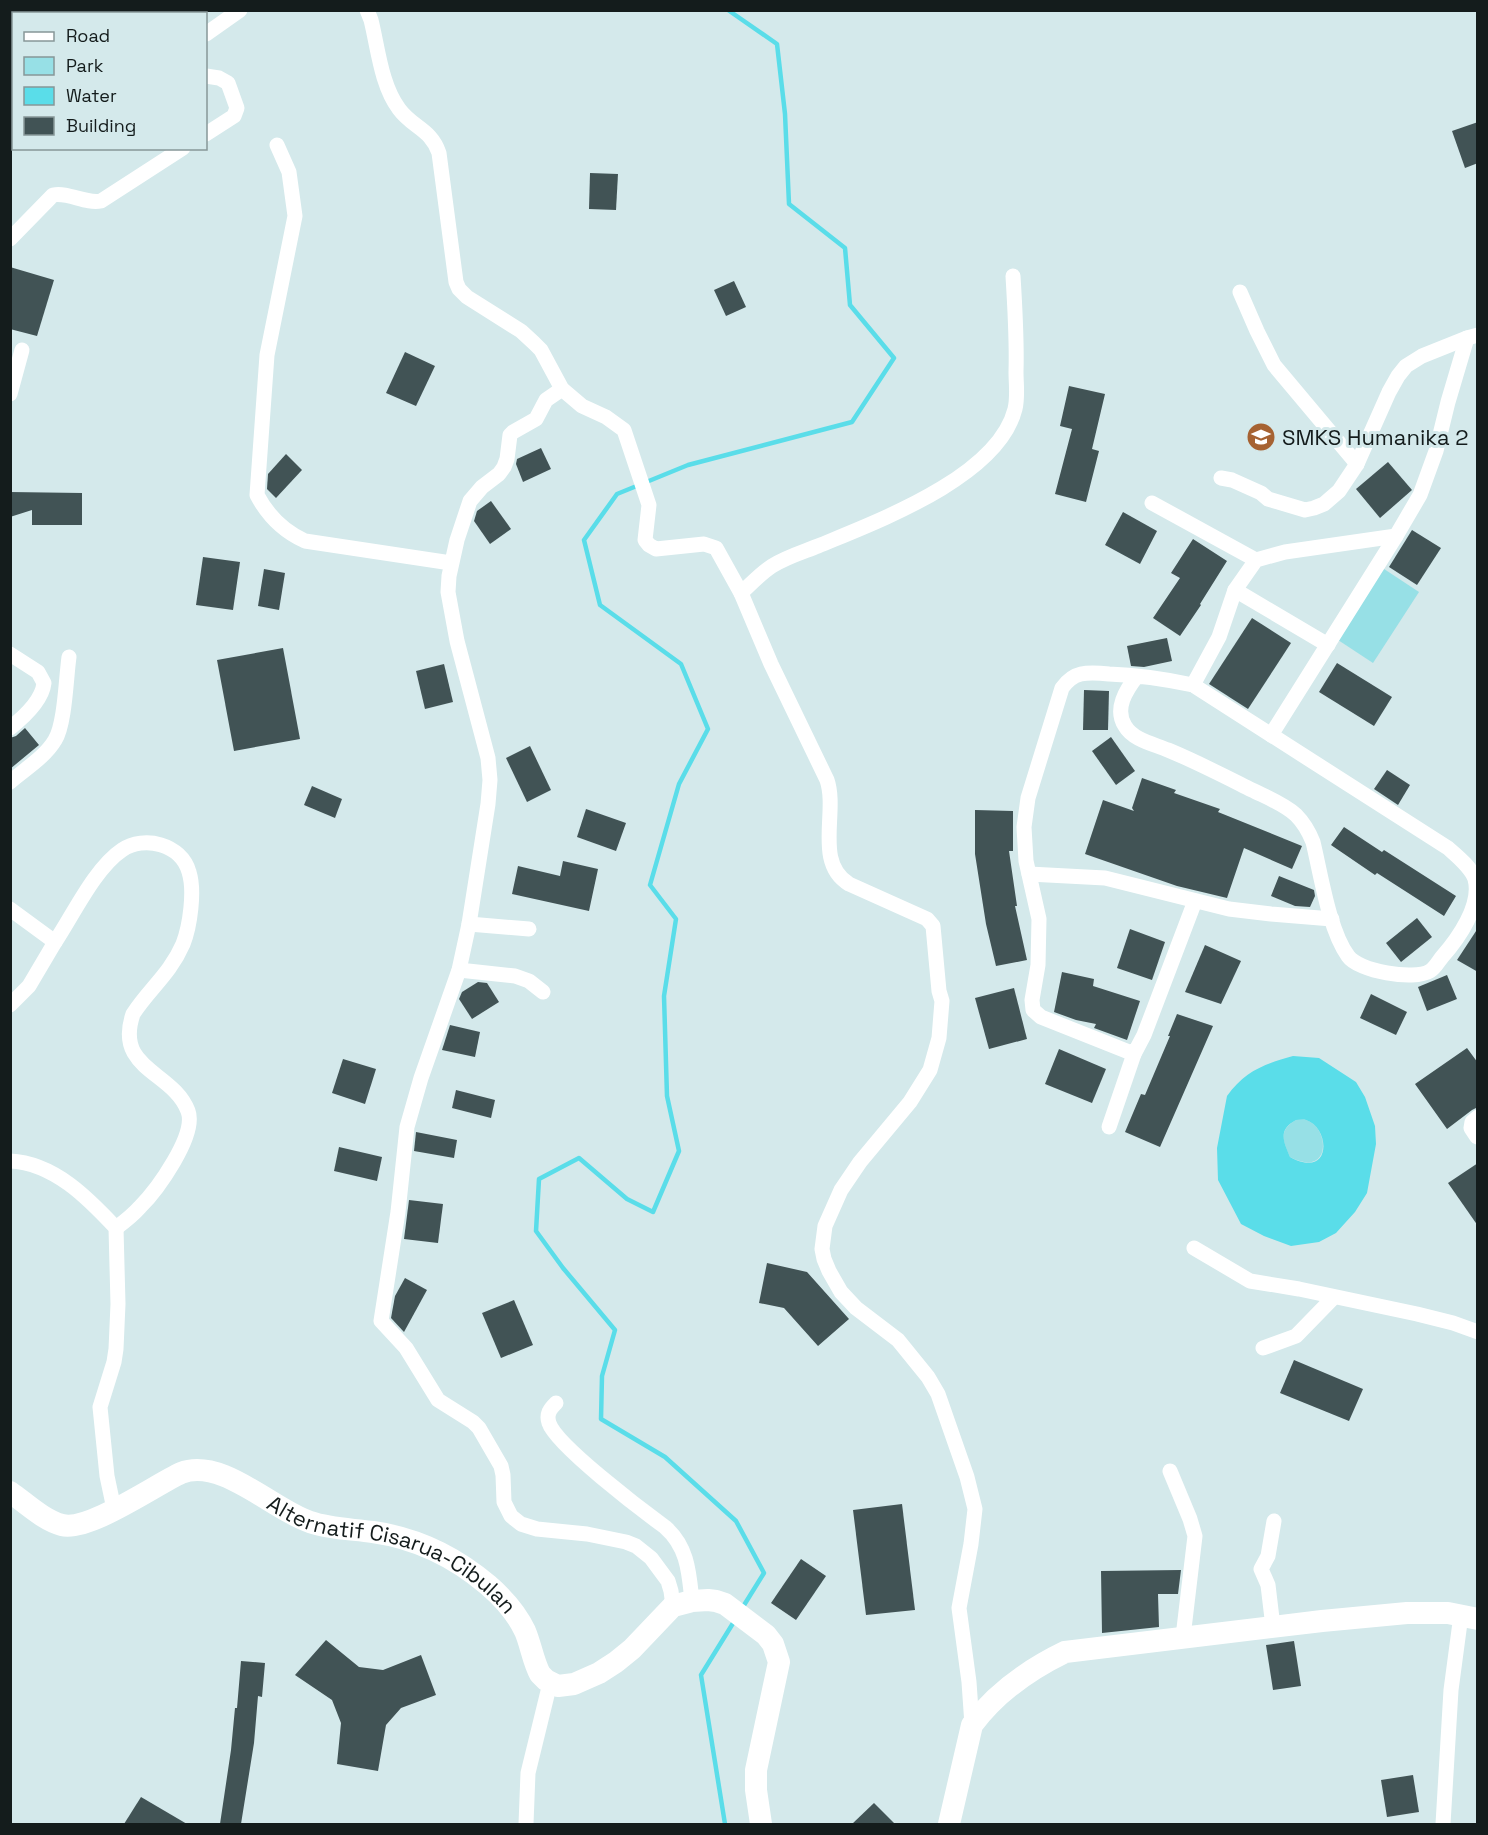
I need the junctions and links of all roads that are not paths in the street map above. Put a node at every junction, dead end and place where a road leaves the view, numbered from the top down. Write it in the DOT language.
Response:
graph roads {
  1 [pos="240,10"];
  2 [pos="367,10"];
  3 [pos="207,33"];
  4 [pos="207,76"];
  5 [pos="207,133"];
  6 [pos="277,145"];
  7 [pos="180,150"];
  8 [pos="10,239"];
  9 [pos="1013,276"];
  10 [pos="1240,292"];
  11 [pos="1472,337"];
  12 [pos="22,350"];
  13 [pos="562,389"];
  14 [pos="10,394"];
  15 [pos="1357,464"];
  16 [pos="1221,478"];
  17 [pos="1152,503"];
  18 [pos="1396,536"];
  19 [pos="1256,560"];
  20 [pos="452,563"];
  21 [pos="1235,590"];
  22 [pos="741,593"];
  23 [pos="1328,645"];
  24 [pos="10,654"];
  25 [pos="69,657"];
  26 [pos="1137,676"];
  27 [pos="1193,685"];
  28 [pos="10,728"];
  29 [pos="1271,735"];
  30 [pos="10,782"];
  31 [pos="1029,874"];
  32 [pos="1195,901"];
  33 [pos="10,909"];
  34 [pos="1332,919"];
  35 [pos="469,924"];
  36 [pos="529,929"];
  37 [pos="55,942"];
  38 [pos="459,970"];
  39 [pos="543,992"];
  40 [pos="10,1005"];
  41 [pos="1134,1054"];
  42 [pos="1478,1117"];
  43 [pos="1109,1127"];
  44 [pos="1477,1137"];
  45 [pos="10,1161"];
  46 [pos="116,1228"];
  47 [pos="1194,1248"];
  48 [pos="1334,1297"];
  49 [pos="1478,1332"];
  50 [pos="1263,1348"];
  51 [pos="556,1403"];
  52 [pos="1170,1471"];
  53 [pos="10,1492"];
  54 [pos="114,1509"];
  55 [pos="1274,1521"];
  56 [pos="683,1603"];
  57 [pos="1469,1617"];
  58 [pos="1273,1627"];
  59 [pos="1183,1637"];
  60 [pos="550,1683"];
  61 [pos="972,1725"];
  62 [pos="526,1824"];
  63 [pos="761,1824"];
  64 [pos="949,1824"];
  65 [pos="1443,1824"];
  1 -- 3 [label="street"];
  2 -- 13 [label="street"];
  4 -- 5 [label="street"];
  6 -- 20 [label="street"];
  7 -- 8 [label="street"];
  9 -- 22 [label="street"];
  10 -- 15 [label="street"];
  11 -- 15 [label="street"];
  11 -- 18 [label="street"];
  12 -- 14 [label="street"];
  13 -- 20 [label="street"];
  13 -- 22 [label="street"];
  15 -- 16 [label="street"];
  17 -- 19 [label="street"];
  18 -- 19 [label="street"];
  18 -- 23 [label="street"];
  19 -- 21 [label="street"];
  20 -- 35 [label="street"];
  21 -- 23 [label="street"];
  21 -- 27 [label="street"];
  22 -- 61 [label="street"];
  23 -- 29 [label="street"];
  24 -- 28 [label="street"];
  25 -- 30 [label="street"];
  26 -- 27 [label="street"];
  26 -- 31 [label="street"];
  26 -- 34 [label="street"];
  27 -- 29 [label="street"];
  29 -- 34 [label="street"];
  31 -- 32 [label="street"];
  31 -- 41 [label="street"];
  32 -- 34 [label="street"];
  32 -- 41 [label="street"];
  33 -- 37 [label="street"];
  35 -- 36 [label="street"];
  35 -- 38 [label="street"];
  37 -- 40 [label="street"];
  37 -- 46 [label="street"];
  38 -- 39 [label="street"];
  38 -- 56 [label="street"];
  41 -- 43 [label="street"];
  42 -- 44 [label="street"];
  45 -- 46 [label="street"];
  46 -- 54 [label="street"];
  47 -- 48 [label="street"];
  48 -- 49 [label="street"];
  48 -- 50 [label="street"];
  51 -- 56 [label="street"];
  52 -- 59 [label="street"];
  53 -- 54 [label="main road, Alternatif Cisarua-Cibulan"];
  54 -- 60 [label="main road, Alternatif Cisarua-Cibulan"];
  55 -- 58 [label="street"];
  56 -- 60 [label="main road"];
  56 -- 63 [label="main road"];
  57 -- 58 [label="main road"];
  57 -- 65 [label="street"];
  58 -- 59 [label="main road"];
  59 -- 61 [label="main road"];
  60 -- 62 [label="street"];
  61 -- 64 [label="main road"];
}
